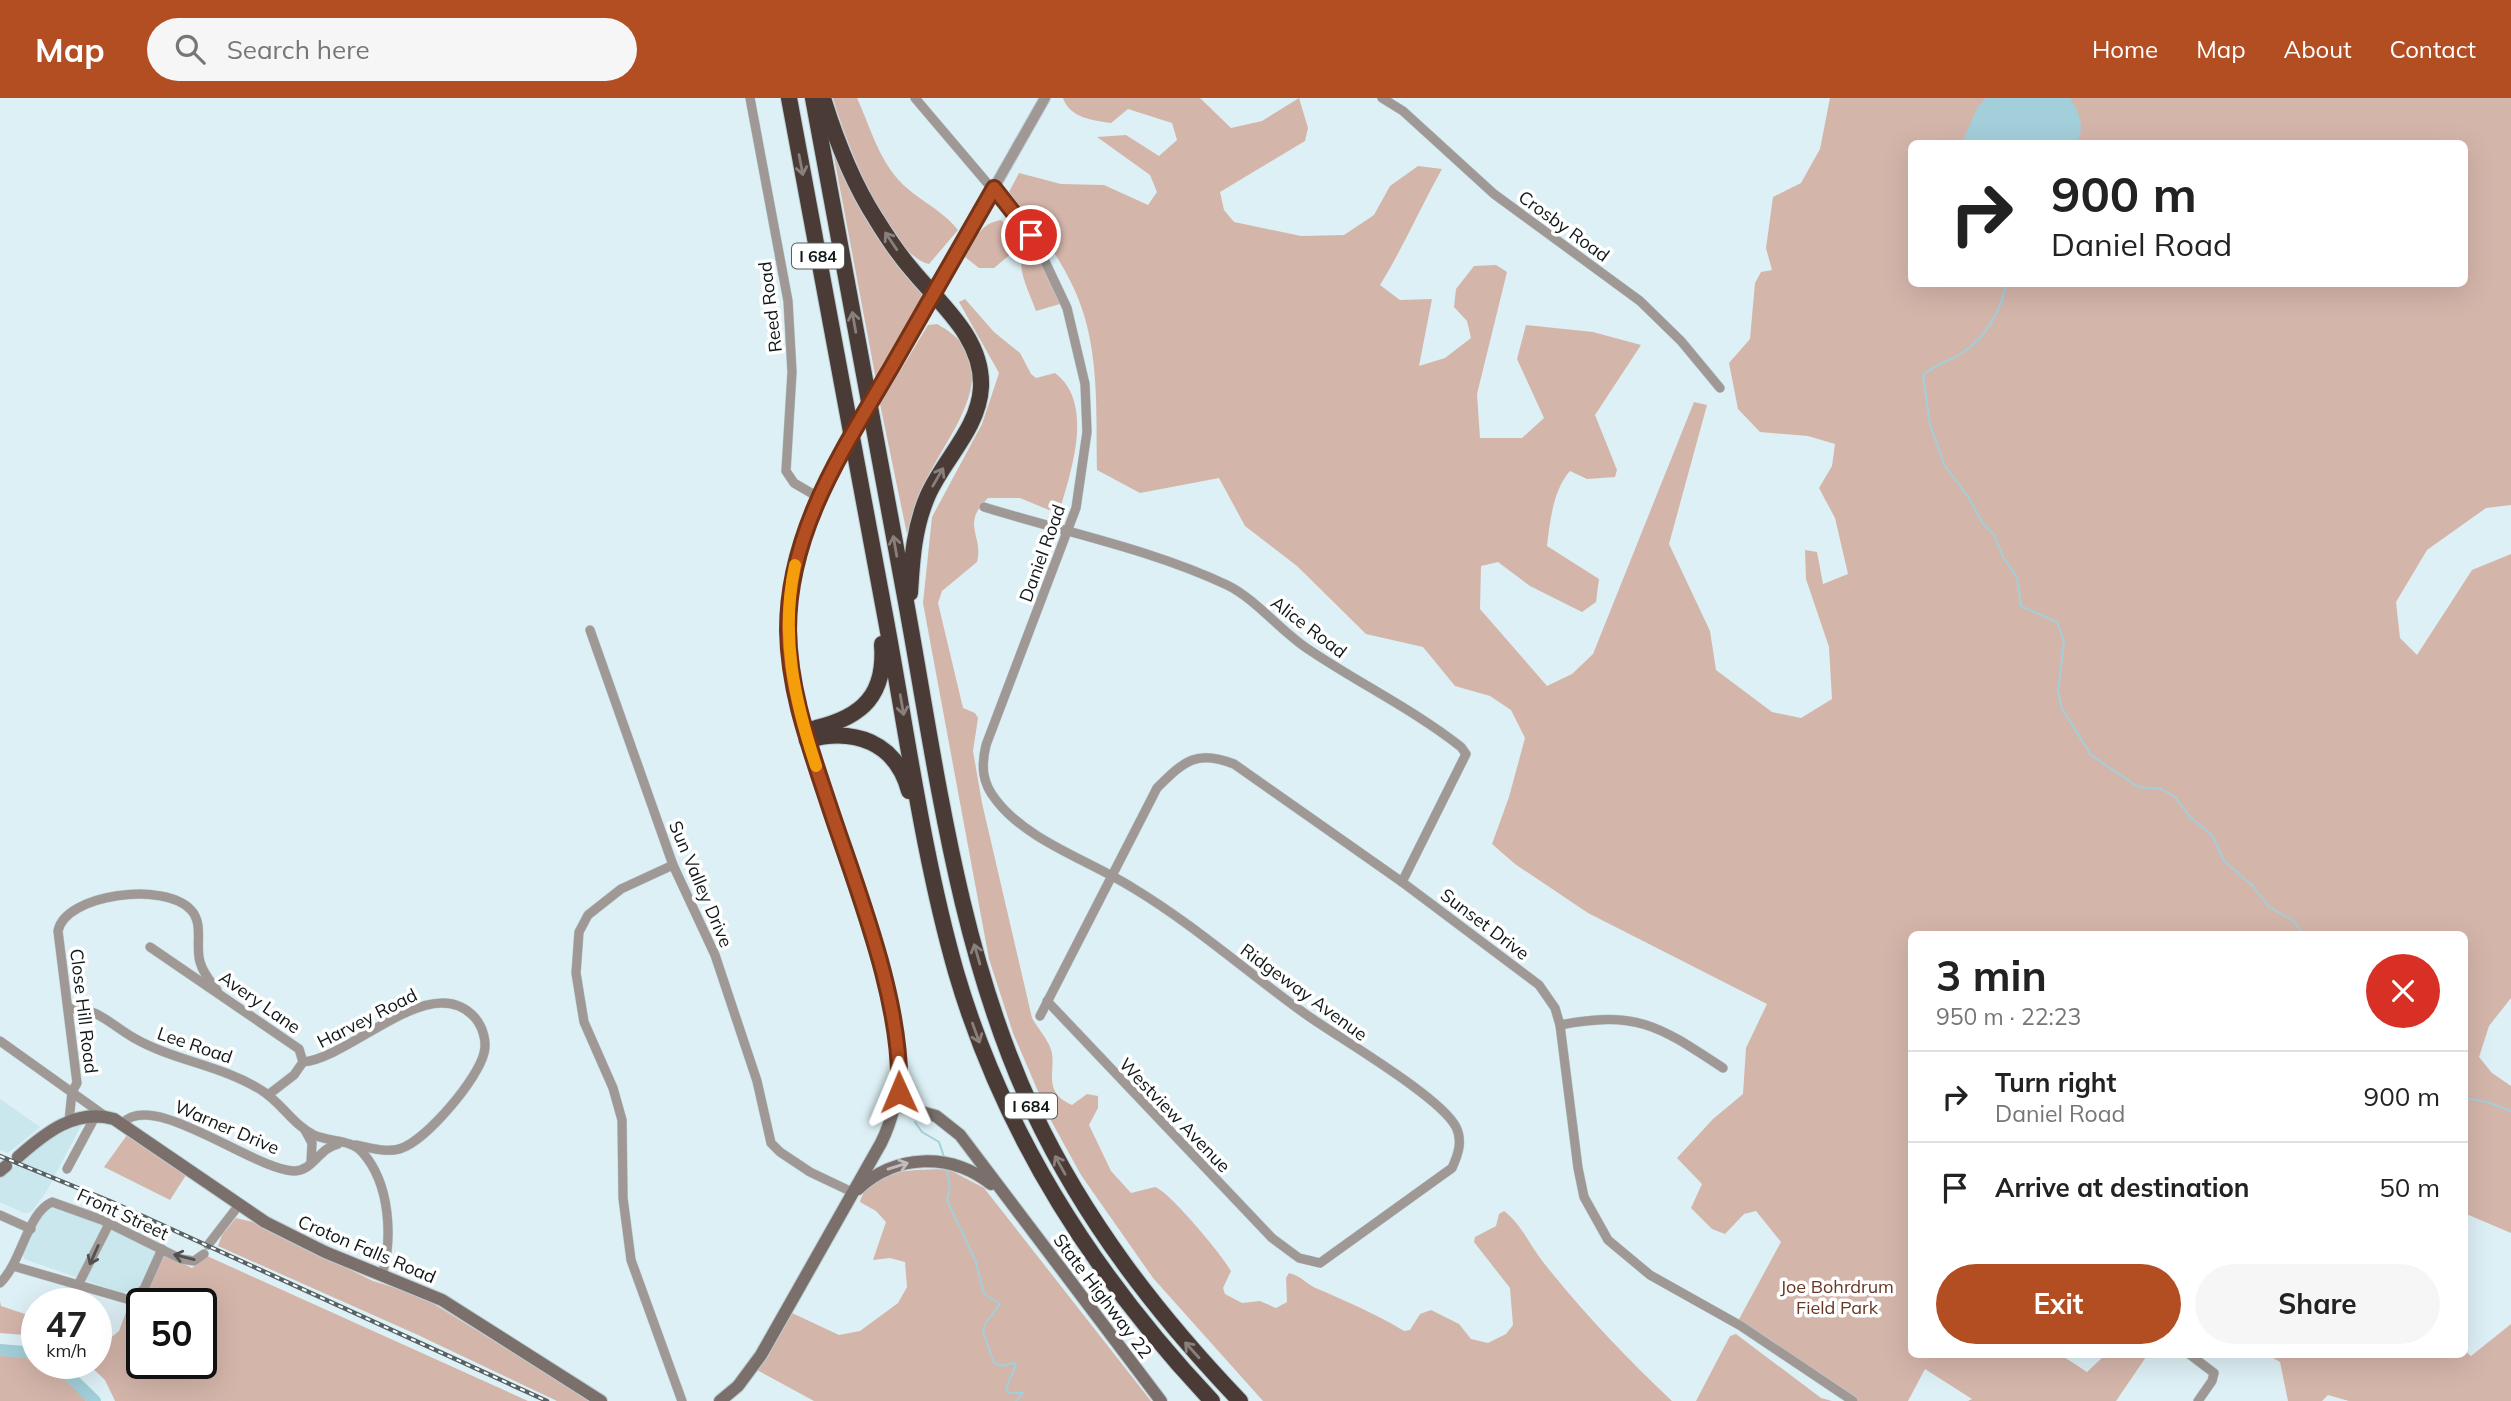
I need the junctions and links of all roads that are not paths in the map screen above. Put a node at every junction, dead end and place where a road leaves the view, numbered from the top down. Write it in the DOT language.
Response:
graph roads {
  1 [pos="750,98"];
  2 [pos="789,98"];
  3 [pos="813,98"];
  4 [pos="823,98"];
  5 [pos="915,98"];
  6 [pos="1045,98"];
  7 [pos="1382,98"];
  8 [pos="994,188"];
  9 [pos="933,295"];
  10 [pos="1720,388"];
  11 [pos="818,497"];
  12 [pos="984,507"];
  13 [pos="1069,533"];
  14 [pos="908,613"];
  15 [pos="885,614"];
  16 [pos="590,630"];
  17 [pos="806,735"];
  18 [pos="929,848"];
  19 [pos="673,865"];
  20 [pos="1111,876"];
  21 [pos="1402,882"];
  22 [pos="150,947"];
  23 [pos="217,990"];
  24 [pos="1047,1001"];
  25 [pos="68,1009"];
  26 [pos="1040,1016"];
  27 [pos="1560,1025"];
  28 [pos="0,1041"];
  29 [pos="303,1062"];
  30 [pos="1723,1068"];
  31 [pos="72,1093"];
  32 [pos="268,1095"];
  33 [pos="896,1105"];
  34 [pos="100,1116"];
  35 [pos="69,1121"];
  36 [pos="123,1123"];
  37 [pos="302,1126"];
  38 [pos="347,1144"];
  39 [pos="18,1157"];
  40 [pos="310,1165"];
  41 [pos="67,1170"];
  42 [pos="852,1192"];
  43 [pos="239,1205"];
  44 [pos="844,1205"];
  45 [pos="1017,1213"];
  46 [pos="0,1215"];
  47 [pos="108,1224"];
  48 [pos="31,1229"];
  49 [pos="1282,1248"];
  50 [pos="162,1249"];
  51 [pos="13,1266"];
  52 [pos="382,1275"];
  53 [pos="0,1283"];
  54 [pos="78,1285"];
  55 [pos="2194,1358"];
  56 [pos="601,1401"];
  57 [pos="682,1401"];
  58 [pos="720,1401"];
  59 [pos="1161,1401"];
  60 [pos="1212,1401"];
  61 [pos="1240,1401"];
  62 [pos="1853,1401"];
  63 [pos="2198,1401"];
  1 -- 11 [label="street, Reed Road"];
  2 -- 15 [label="highway, I 684, one-way"];
  14 -- 3 [label="highway, I 684, one-way"];
  9 -- 4 [label="highway, one-way"];
  5 -- 8 [label="street, Daniel Road"];
  6 -- 8 [label="street"];
  7 -- 10 [label="street, Crosby Road"];
  8 -- 9 [label="street"];
  8 -- 13 [label="street, Daniel Road"];
  9 -- 11 [label="main road, bridge"];
  14 -- 9 [label="highway, one-way"];
  11 -- 17 [label="main road"];
  12 -- 13 [label="street, Alice Road"];
  13 -- 20 [label="street, Daniel Road"];
  13 -- 21 [label="street, Alice Road"];
  61 -- 14 [label="highway, I 684, one-way"];
  15 -- 17 [label="highway"];
  15 -- 18 [label="highway, I 684, one-way"];
  16 -- 19 [label="street, Sun Valley Drive"];
  17 -- 18 [label="highway"];
  17 -- 33 [label="main road"];
  18 -- 60 [label="highway, I 684, one-way"];
  19 -- 42 [label="street, Sun Valley Drive"];
  19 -- 57 [label="street"];
  20 -- 21 [label="street, Sunset Drive"];
  20 -- 24 [label="street, Sunset Drive"];
  20 -- 49 [label="street, Ridgeway Avenue"];
  21 -- 27 [label="street, Sunset Drive"];
  22 -- 23 [label="street, Avery Lane"];
  23 -- 25 [label="street, Close Hill Road"];
  23 -- 29 [label="street, Avery Lane"];
  24 -- 26 [label="street, Sunset Drive"];
  24 -- 49 [label="street, Westview Avenue"];
  25 -- 31 [label="street, Close Hill Road"];
  25 -- 32 [label="street, Lee Road"];
  27 -- 30 [label="street"];
  27 -- 62 [label="street, Sunset Drive"];
  28 -- 31 [label="street"];
  29 -- 32 [label="street"];
  29 -- 38 [label="street, Harvey Road"];
  31 -- 34 [label="street"];
  31 -- 35 [label="street, Close Hill Road"];
  32 -- 37 [label="street, Lee Road"];
  33 -- 42 [label="main road"];
  33 -- 45 [label="main road"];
  34 -- 35 [label="main road"];
  34 -- 36 [label="main road"];
  34 -- 41 [label="street"];
  35 -- 39 [label="main road"];
  36 -- 40 [label="street, Warner Drive"];
  36 -- 43 [label="main road, Croton Falls Road"];
  37 -- 38 [label="street, Lee Road"];
  37 -- 40 [label="street, Warner Drive"];
  38 -- 40 [label="street"];
  38 -- 52 [label="street"];
  42 -- 44 [label="main road"];
  43 -- 50 [label="street, Front Street, one-way"];
  43 -- 52 [label="main road, Croton Falls Road"];
  44 -- 45 [label="main road, one-way"];
  44 -- 58 [label="main road"];
  45 -- 59 [label="main road, State Highway 22"];
  46 -- 48 [label="street"];
  47 -- 48 [label="street, Front Street"];
  47 -- 50 [label="street, Front Street"];
  47 -- 54 [label="street, one-way"];
  48 -- 51 [label="street"];
  50 -- 54 [label="street"];
  51 -- 53 [label="street"];
  51 -- 54 [label="street"];
  52 -- 56 [label="main road, Croton Falls Road"];
  55 -- 63 [label="street"];
}
